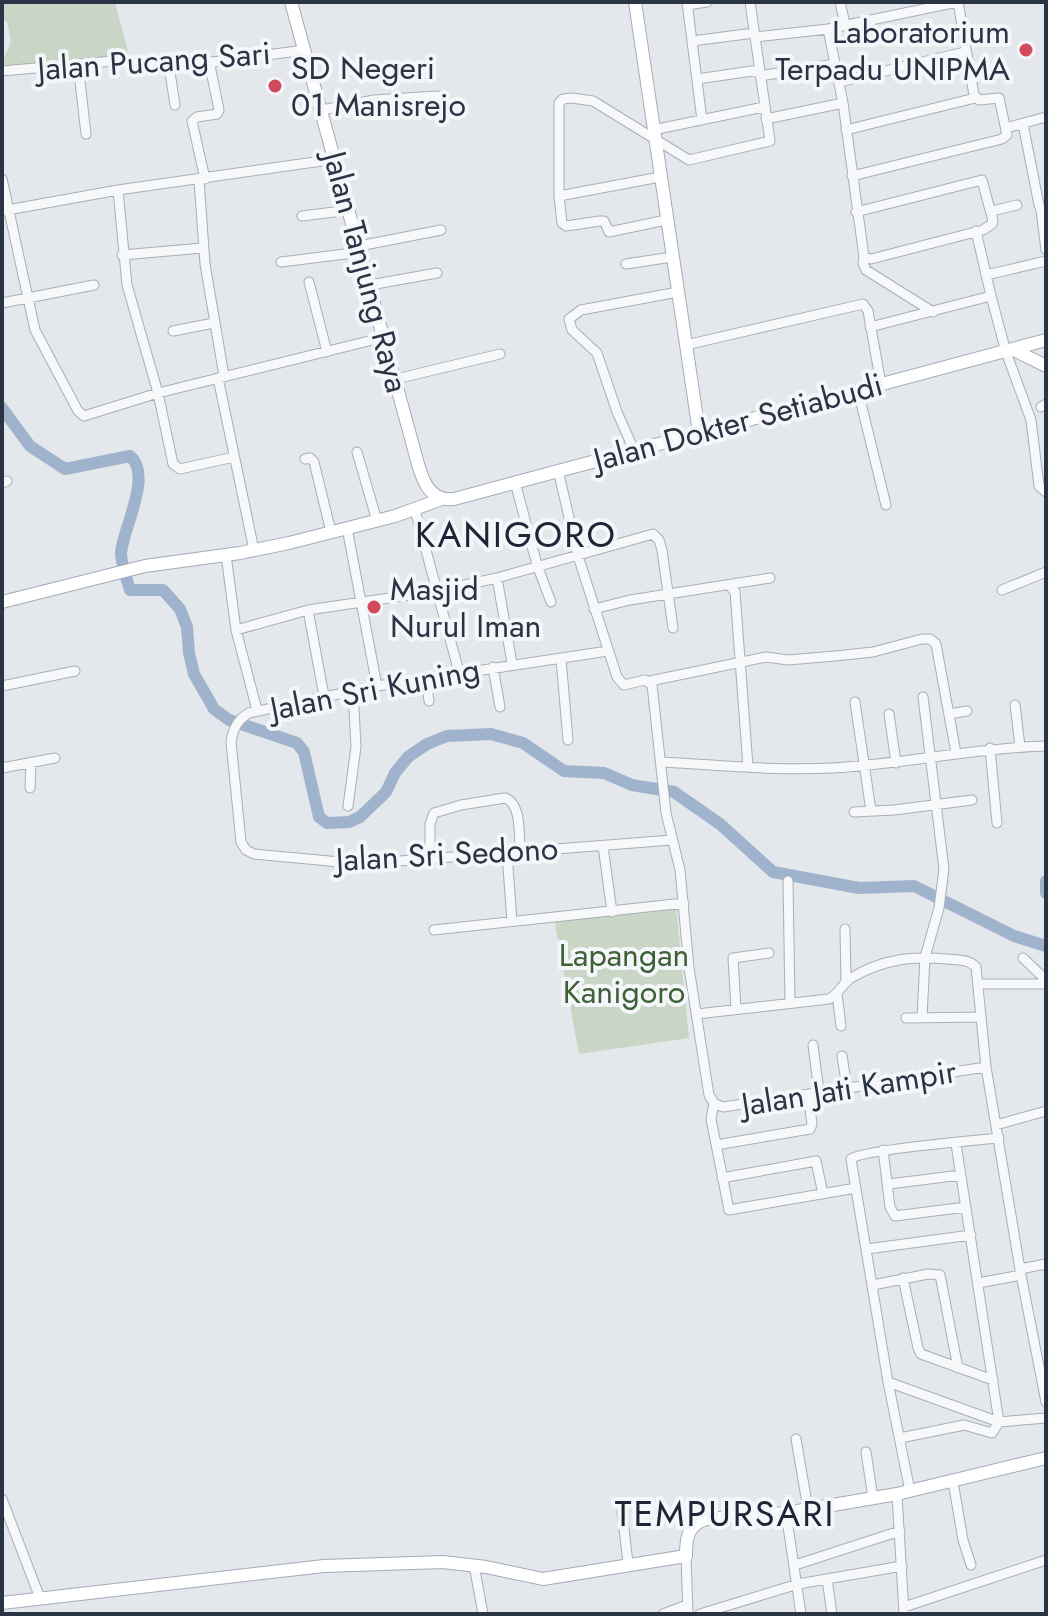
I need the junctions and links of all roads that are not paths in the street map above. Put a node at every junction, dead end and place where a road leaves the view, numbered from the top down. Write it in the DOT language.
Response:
graph roads {
  1 [pos="291,2"];
  2 [pos="635,2"];
  3 [pos="707,2"];
  4 [pos="750,2"];
  5 [pos="840,2"];
  6 [pos="958,2"];
  7 [pos="687,3"];
  8 [pos="845,24"];
  9 [pos="828,29"];
  10 [pos="754,35"];
  11 [pos="692,41"];
  12 [pos="305,50"];
  13 [pos="965,52"];
  14 [pos="209,61"];
  15 [pos="78,64"];
  16 [pos="835,64"];
  17 [pos="169,66"];
  18 [pos="2,71"];
  19 [pos="760,73"];
  20 [pos="697,79"];
  21 [pos="839,82"];
  22 [pos="437,96"];
  23 [pos="975,98"];
  24 [pos="843,103"];
  25 [pos="175,105"];
  26 [pos="764,107"];
  27 [pos="322,110"];
  28 [pos="1046,117"];
  29 [pos="766,119"];
  30 [pos="702,120"];
  31 [pos="1023,124"];
  32 [pos="1006,128"];
  33 [pos="846,130"];
  34 [pos="86,134"];
  35 [pos="654,135"];
  36 [pos="336,159"];
  37 [pos="852,176"];
  38 [pos="660,177"];
  39 [pos="2,179"];
  40 [pos="202,180"];
  41 [pos="118,190"];
  42 [pos="559,196"];
  43 [pos="1017,205"];
  44 [pos="350,210"];
  45 [pos="1043,210"];
  46 [pos="5,211"];
  47 [pos="992,211"];
  48 [pos="856,212"];
  49 [pos="302,216"];
  50 [pos="666,220"];
  51 [pos="441,230"];
  52 [pos="976,231"];
  53 [pos="203,248"];
  54 [pos="360,249"];
  55 [pos="1046,250"];
  56 [pos="122,255"];
  57 [pos="672,257"];
  58 [pos="864,257"];
  59 [pos="1046,261"];
  60 [pos="281,262"];
  61 [pos="626,264"];
  62 [pos="437,273"];
  63 [pos="986,275"];
  64 [pos="309,282"];
  65 [pos="94,285"];
  66 [pos="370,285"];
  67 [pos="678,292"];
  68 [pos="991,296"];
  69 [pos="27,298"];
  70 [pos="2,303"];
  71 [pos="933,312"];
  72 [pos="214,323"];
  73 [pos="870,327"];
  74 [pos="173,331"];
  75 [pos="385,337"];
  76 [pos="1046,340"];
  77 [pos="686,345"];
  78 [pos="1010,351"];
  79 [pos="327,352"];
  80 [pos="500,354"];
  81 [pos="1046,366"];
  82 [pos="221,377"];
  83 [pos="396,379"];
  84 [pos="881,384"];
  85 [pos="858,391"];
  86 [pos="158,393"];
  87 [pos="699,432"];
  88 [pos="634,450"];
  89 [pos="357,452"];
  90 [pos="234,457"];
  91 [pos="305,459"];
  92 [pos="558,470"];
  93 [pos="515,482"];
  94 [pos="1046,492"];
  95 [pos="435,497"];
  96 [pos="886,505"];
  97 [pos="415,510"];
  98 [pos="377,521"];
  99 [pos="347,528"];
  100 [pos="331,532"];
  101 [pos="254,550"];
  102 [pos="226,555"];
  103 [pos="578,556"];
  104 [pos="537,565"];
  105 [pos="1044,572"];
  106 [pos="497,578"];
  107 [pos="770,578"];
  108 [pos="730,586"];
  109 [pos="1002,590"];
  110 [pos="437,591"];
  111 [pos="668,595"];
  112 [pos="359,601"];
  113 [pos="2,602"];
  114 [pos="551,602"];
  115 [pos="594,609"];
  116 [pos="308,610"];
  117 [pos="673,628"];
  118 [pos="236,630"];
  119 [pos="608,651"];
  120 [pos="561,659"];
  121 [pos="739,662"];
  122 [pos="512,663"];
  123 [pos="493,667"];
  124 [pos="75,671"];
  125 [pos="459,672"];
  126 [pos="426,678"];
  127 [pos="650,681"];
  128 [pos="2,686"];
  129 [pos="377,686"];
  130 [pos="353,690"];
  131 [pos="324,696"];
  132 [pos="923,697"];
  133 [pos="429,701"];
  134 [pos="855,702"];
  135 [pos="1015,705"];
  136 [pos="500,707"];
  137 [pos="257,710"];
  138 [pos="967,711"];
  139 [pos="889,714"];
  140 [pos="949,714"];
  141 [pos="232,733"];
  142 [pos="568,740"];
  143 [pos="1020,746"];
  144 [pos="1046,746"];
  145 [pos="990,748"];
  146 [pos="956,753"];
  147 [pos="55,758"];
  148 [pos="931,758"];
  149 [pos="31,762"];
  150 [pos="662,762"];
  151 [pos="896,763"];
  152 [pos="863,765"];
  153 [pos="748,767"];
  154 [pos="2,768"];
  155 [pos="30,788"];
  156 [pos="972,800"];
  157 [pos="938,805"];
  158 [pos="348,806"];
  159 [pos="871,811"];
  160 [pos="854,812"];
  161 [pos="997,823"];
  162 [pos="672,840"];
  163 [pos="603,846"];
  164 [pos="520,853"];
  165 [pos="507,854"];
  166 [pos="430,859"];
  167 [pos="788,881"];
  168 [pos="684,903"];
  169 [pos="612,912"];
  170 [pos="512,921"];
  171 [pos="845,929"];
  172 [pos="434,930"];
  173 [pos="769,953"];
  174 [pos="925,957"];
  175 [pos="846,981"];
  176 [pos="1046,982"];
  177 [pos="1025,983"];
  178 [pos="978,984"];
  179 [pos="837,994"];
  180 [pos="790,1003"];
  181 [pos="736,1009"];
  182 [pos="697,1014"];
  183 [pos="981,1017"];
  184 [pos="906,1018"];
  185 [pos="922,1018"];
  186 [pos="841,1026"];
  187 [pos="813,1045"];
  188 [pos="842,1056"];
  189 [pos="986,1067"];
  190 [pos="847,1087"];
  191 [pos="814,1093"];
  192 [pos="714,1103"];
  193 [pos="1046,1111"];
  194 [pos="996,1125"];
  195 [pos="999,1138"];
  196 [pos="956,1144"];
  197 [pos="716,1145"];
  198 [pos="883,1150"];
  199 [pos="961,1175"];
  200 [pos="722,1178"];
  201 [pos="889,1184"];
  202 [pos="856,1188"];
  203 [pos="823,1194"];
  204 [pos="966,1207"];
  205 [pos="971,1235"];
  206 [pos="867,1249"];
  207 [pos="1046,1264"];
  208 [pos="1021,1272"];
  209 [pos="903,1278"];
  210 [pos="978,1283"];
  211 [pos="873,1285"];
  212 [pos="958,1368"];
  213 [pos="1043,1373"];
  214 [pos="993,1380"];
  215 [pos="888,1382"];
  216 [pos="1046,1402"];
  217 [pos="1046,1418"];
  218 [pos="999,1422"];
  219 [pos="900,1438"];
  220 [pos="796,1439"];
  221 [pos="866,1452"];
  222 [pos="1046,1458"];
  223 [pos="953,1482"];
  224 [pos="903,1493"];
  225 [pos="873,1498"];
  226 [pos="2,1499"];
  227 [pos="808,1509"];
  228 [pos="622,1512"];
  229 [pos="786,1513"];
  230 [pos="900,1531"];
  231 [pos="686,1556"];
  232 [pos="1046,1560"];
  233 [pos="628,1563"];
  234 [pos="474,1565"];
  235 [pos="795,1565"];
  236 [pos="971,1565"];
  237 [pos="902,1566"];
  238 [pos="827,1579"];
  239 [pos="798,1584"];
  240 [pos="40,1598"];
  241 [pos="2,1603"];
  242 [pos="688,1610"];
  243 [pos="904,1610"];
  244 [pos="483,1614"];
  245 [pos="663,1614"];
  246 [pos="700,1614"];
  247 [pos="801,1614"];
  248 [pos="832,1614"];
  1 -- 12 [label="main road, Jalan Tanjung Raya"];
  2 -- 35 [label="main road"];
  3 -- 7 [label="street"];
  4 -- 10 [label="street"];
  5 -- 8 [label="street"];
  6 -- 8 [label="street"];
  6 -- 13 [label="street"];
  7 -- 11 [label="street"];
  8 -- 9 [label="street"];
  9 -- 10 [label="street"];
  9 -- 16 [label="street"];
  10 -- 11 [label="street"];
  10 -- 19 [label="street"];
  11 -- 20 [label="street"];
  12 -- 14 [label="street, Jalan Pucang Sari"];
  12 -- 27 [label="main road, Jalan Tanjung Raya"];
  13 -- 21 [label="street"];
  13 -- 23 [label="street"];
  14 -- 17 [label="street, Jalan Pucang Sari"];
  14 -- 40 [label="street"];
  15 -- 17 [label="street, Jalan Pucang Sari"];
  15 -- 18 [label="street, Jalan Pucang Sari"];
  15 -- 34 [label="street"];
  16 -- 19 [label="street"];
  16 -- 21 [label="street"];
  17 -- 25 [label="street"];
  19 -- 20 [label="street"];
  19 -- 26 [label="street"];
  20 -- 30 [label="street"];
  21 -- 24 [label="street"];
  22 -- 27 [label="street"];
  23 -- 32 [label="street"];
  23 -- 33 [label="street"];
  24 -- 29 [label="street"];
  24 -- 33 [label="street"];
  26 -- 29 [label="street"];
  26 -- 30 [label="street"];
  27 -- 36 [label="main road, Jalan Tanjung Raya"];
  28 -- 31 [label="street"];
  29 -- 35 [label="street"];
  30 -- 35 [label="street"];
  31 -- 32 [label="street"];
  31 -- 45 [label="street"];
  32 -- 37 [label="street"];
  33 -- 37 [label="street"];
  35 -- 38 [label="main road"];
  35 -- 42 [label="street"];
  36 -- 40 [label="street"];
  36 -- 44 [label="main road, Jalan Tanjung Raya"];
  37 -- 48 [label="street"];
  38 -- 42 [label="street"];
  38 -- 50 [label="main road"];
  39 -- 46 [label="street"];
  40 -- 41 [label="street"];
  40 -- 53 [label="street"];
  41 -- 46 [label="street"];
  41 -- 56 [label="street"];
  42 -- 50 [label="street"];
  43 -- 47 [label="street"];
  44 -- 49 [label="street"];
  44 -- 54 [label="main road, Jalan Tanjung Raya"];
  45 -- 55 [label="street"];
  46 -- 69 [label="street"];
  47 -- 48 [label="street"];
  47 -- 52 [label="street"];
  48 -- 58 [label="street"];
  50 -- 57 [label="main road"];
  51 -- 54 [label="street"];
  52 -- 58 [label="street"];
  52 -- 63 [label="street"];
  53 -- 56 [label="street"];
  53 -- 72 [label="street"];
  54 -- 60 [label="street"];
  54 -- 66 [label="main road, Jalan Tanjung Raya"];
  56 -- 86 [label="street"];
  57 -- 61 [label="street"];
  57 -- 67 [label="main road"];
  58 -- 71 [label="street"];
  59 -- 63 [label="street"];
  62 -- 66 [label="street"];
  63 -- 68 [label="street"];
  64 -- 79 [label="street"];
  65 -- 69 [label="street"];
  66 -- 75 [label="main road, Jalan Tanjung Raya"];
  67 -- 77 [label="main road"];
  67 -- 88 [label="street"];
  68 -- 71 [label="street"];
  68 -- 78 [label="street"];
  69 -- 70 [label="street"];
  69 -- 86 [label="street"];
  71 -- 73 [label="street"];
  72 -- 74 [label="street"];
  72 -- 82 [label="street"];
  73 -- 77 [label="street"];
  73 -- 84 [label="street"];
  75 -- 79 [label="street"];
  75 -- 83 [label="main road, Jalan Tanjung Raya"];
  76 -- 78 [label="main road, Jalan Dokter Setiabudi"];
  77 -- 87 [label="main road"];
  78 -- 81 [label="main road"];
  78 -- 84 [label="main road, Jalan Dokter Setiabudi"];
  78 -- 94 [label="street"];
  79 -- 82 [label="street"];
  80 -- 83 [label="street"];
  82 -- 86 [label="street"];
  82 -- 90 [label="street"];
  83 -- 95 [label="main road, Jalan Tanjung Raya"];
  84 -- 85 [label="main road, Jalan Dokter Setiabudi"];
  85 -- 87 [label="main road, Jalan Dokter Setiabudi"];
  85 -- 96 [label="street"];
  86 -- 90 [label="street"];
  87 -- 88 [label="main road, Jalan Dokter Setiabudi"];
  88 -- 92 [label="main road, Jalan Dokter Setiabudi"];
  89 -- 98 [label="street"];
  90 -- 101 [label="street"];
  91 -- 100 [label="street"];
  92 -- 93 [label="main road, Jalan Dokter Setiabudi"];
  92 -- 103 [label="street"];
  93 -- 95 [label="main road, Jalan Dokter Setiabudi"];
  93 -- 104 [label="street"];
  95 -- 97 [label="main road, Jalan Dokter Setiabudi"];
  97 -- 98 [label="main road, Jalan Dokter Setiabudi"];
  97 -- 110 [label="street"];
  98 -- 99 [label="main road, Jalan Dokter Setiabudi"];
  99 -- 100 [label="main road, Jalan Dokter Setiabudi"];
  99 -- 112 [label="street"];
  100 -- 101 [label="main road, Jalan Dokter Setiabudi"];
  101 -- 102 [label="main road, Jalan Dokter Setiabudi"];
  102 -- 113 [label="main road, Jalan Dokter Setiabudi"];
  102 -- 118 [label="street"];
  103 -- 104 [label="street"];
  103 -- 111 [label="street"];
  103 -- 115 [label="street"];
  104 -- 106 [label="street"];
  104 -- 114 [label="street"];
  105 -- 109 [label="street"];
  106 -- 110 [label="street"];
  106 -- 122 [label="street"];
  107 -- 108 [label="street"];
  108 -- 111 [label="street"];
  108 -- 121 [label="street"];
  110 -- 112 [label="street"];
  110 -- 125 [label="street"];
  111 -- 115 [label="street"];
  111 -- 117 [label="street"];
  112 -- 116 [label="street"];
  112 -- 129 [label="street"];
  115 -- 119 [label="street"];
  116 -- 118 [label="street"];
  116 -- 131 [label="street"];
  118 -- 137 [label="street"];
  119 -- 120 [label="street, Jalan Sri Kuning"];
  119 -- 127 [label="street"];
  120 -- 122 [label="street, Jalan Sri Kuning"];
  120 -- 142 [label="street"];
  121 -- 127 [label="street"];
  121 -- 140 [label="street"];
  121 -- 153 [label="street"];
  122 -- 123 [label="street, Jalan Sri Kuning"];
  123 -- 125 [label="street, Jalan Sri Kuning"];
  123 -- 136 [label="street"];
  124 -- 128 [label="street"];
  125 -- 126 [label="street, Jalan Sri Kuning"];
  126 -- 129 [label="street, Jalan Sri Kuning"];
  126 -- 133 [label="street"];
  127 -- 150 [label="street"];
  129 -- 130 [label="street, Jalan Sri Kuning"];
  130 -- 131 [label="street, Jalan Sri Kuning"];
  130 -- 158 [label="street"];
  131 -- 137 [label="street, Jalan Sri Kuning"];
  132 -- 148 [label="street"];
  134 -- 152 [label="street"];
  135 -- 143 [label="street"];
  137 -- 141 [label="street, Jalan Sri Kuning"];
  138 -- 140 [label="street"];
  139 -- 151 [label="street"];
  140 -- 146 [label="street"];
  141 -- 166 [label="street, Jalan Sri Sedono"];
  143 -- 144 [label="street"];
  143 -- 145 [label="street"];
  145 -- 146 [label="street"];
  145 -- 161 [label="street"];
  146 -- 148 [label="street"];
  147 -- 149 [label="street"];
  148 -- 151 [label="street"];
  148 -- 157 [label="street"];
  149 -- 154 [label="street"];
  149 -- 155 [label="street"];
  150 -- 153 [label="street"];
  150 -- 162 [label="street"];
  151 -- 152 [label="street"];
  152 -- 153 [label="street"];
  152 -- 159 [label="street"];
  156 -- 157 [label="street"];
  157 -- 159 [label="street"];
  157 -- 174 [label="street"];
  159 -- 160 [label="street"];
  162 -- 163 [label="street, Jalan Sri Sedono"];
  162 -- 168 [label="street"];
  163 -- 164 [label="street, Jalan Sri Sedono"];
  163 -- 169 [label="street"];
  164 -- 165 [label="street, Jalan Sri Sedono"];
  164 -- 166 [label="street"];
  165 -- 166 [label="street, Jalan Sri Sedono"];
  165 -- 170 [label="street"];
  167 -- 180 [label="street"];
  168 -- 169 [label="street"];
  168 -- 182 [label="street"];
  169 -- 170 [label="street"];
  170 -- 172 [label="street"];
  171 -- 175 [label="street"];
  173 -- 181 [label="street"];
  174 -- 175 [label="street"];
  174 -- 178 [label="street"];
  174 -- 185 [label="street"];
  175 -- 179 [label="street"];
  176 -- 177 [label="street"];
  176 -- 177 [label="street"];
  177 -- 178 [label="street"];
  178 -- 183 [label="street"];
  179 -- 180 [label="street"];
  179 -- 186 [label="street"];
  180 -- 181 [label="street"];
  181 -- 182 [label="street"];
  182 -- 192 [label="street"];
  183 -- 185 [label="street"];
  183 -- 189 [label="street"];
  184 -- 185 [label="street"];
  187 -- 191 [label="street"];
  188 -- 190 [label="street"];
  189 -- 190 [label="street, Jalan Jati Kampir"];
  189 -- 194 [label="street"];
  190 -- 191 [label="street, Jalan Jati Kampir"];
  191 -- 192 [label="street, Jalan Jati Kampir"];
  191 -- 197 [label="street"];
  192 -- 197 [label="street"];
  193 -- 194 [label="street"];
  194 -- 195 [label="street"];
  195 -- 196 [label="street"];
  195 -- 208 [label="street"];
  196 -- 198 [label="street"];
  196 -- 199 [label="street"];
  197 -- 200 [label="street"];
  198 -- 201 [label="street"];
  198 -- 202 [label="street"];
  199 -- 201 [label="street"];
  199 -- 204 [label="street"];
  200 -- 203 [label="street"];
  200 -- 203 [label="street"];
  201 -- 204 [label="street"];
  202 -- 203 [label="street"];
  202 -- 206 [label="street"];
  204 -- 205 [label="street"];
  205 -- 206 [label="street"];
  205 -- 210 [label="street"];
  206 -- 211 [label="street"];
  207 -- 208 [label="street"];
  208 -- 210 [label="street"];
  208 -- 213 [label="street"];
  209 -- 211 [label="street"];
  209 -- 212 [label="street"];
  209 -- 212 [label="street"];
  210 -- 214 [label="street"];
  211 -- 215 [label="street"];
  212 -- 214 [label="street"];
  213 -- 216 [label="street"];
  214 -- 218 [label="street"];
  215 -- 218 [label="street"];
  215 -- 219 [label="street"];
  217 -- 218 [label="street"];
  218 -- 219 [label="street"];
  219 -- 224 [label="street"];
  220 -- 227 [label="street"];
  221 -- 225 [label="street"];
  222 -- 223 [label="main road"];
  223 -- 224 [label="main road"];
  223 -- 236 [label="street"];
  224 -- 225 [label="main road"];
  224 -- 230 [label="street"];
  225 -- 227 [label="main road"];
  226 -- 240 [label="street"];
  227 -- 229 [label="main road"];
  228 -- 233 [label="street"];
  229 -- 231 [label="main road"];
  229 -- 235 [label="street"];
  230 -- 235 [label="street"];
  230 -- 237 [label="street"];
  231 -- 233 [label="main road"];
  231 -- 242 [label="street"];
  232 -- 243 [label="street"];
  233 -- 234 [label="main road"];
  234 -- 240 [label="main road"];
  234 -- 244 [label="street"];
  235 -- 239 [label="street"];
  237 -- 238 [label="street"];
  237 -- 243 [label="street"];
  238 -- 239 [label="street"];
  238 -- 248 [label="street"];
  239 -- 246 [label="street"];
  239 -- 247 [label="street"];
  240 -- 241 [label="main road"];
  242 -- 245 [label="street"];
}
